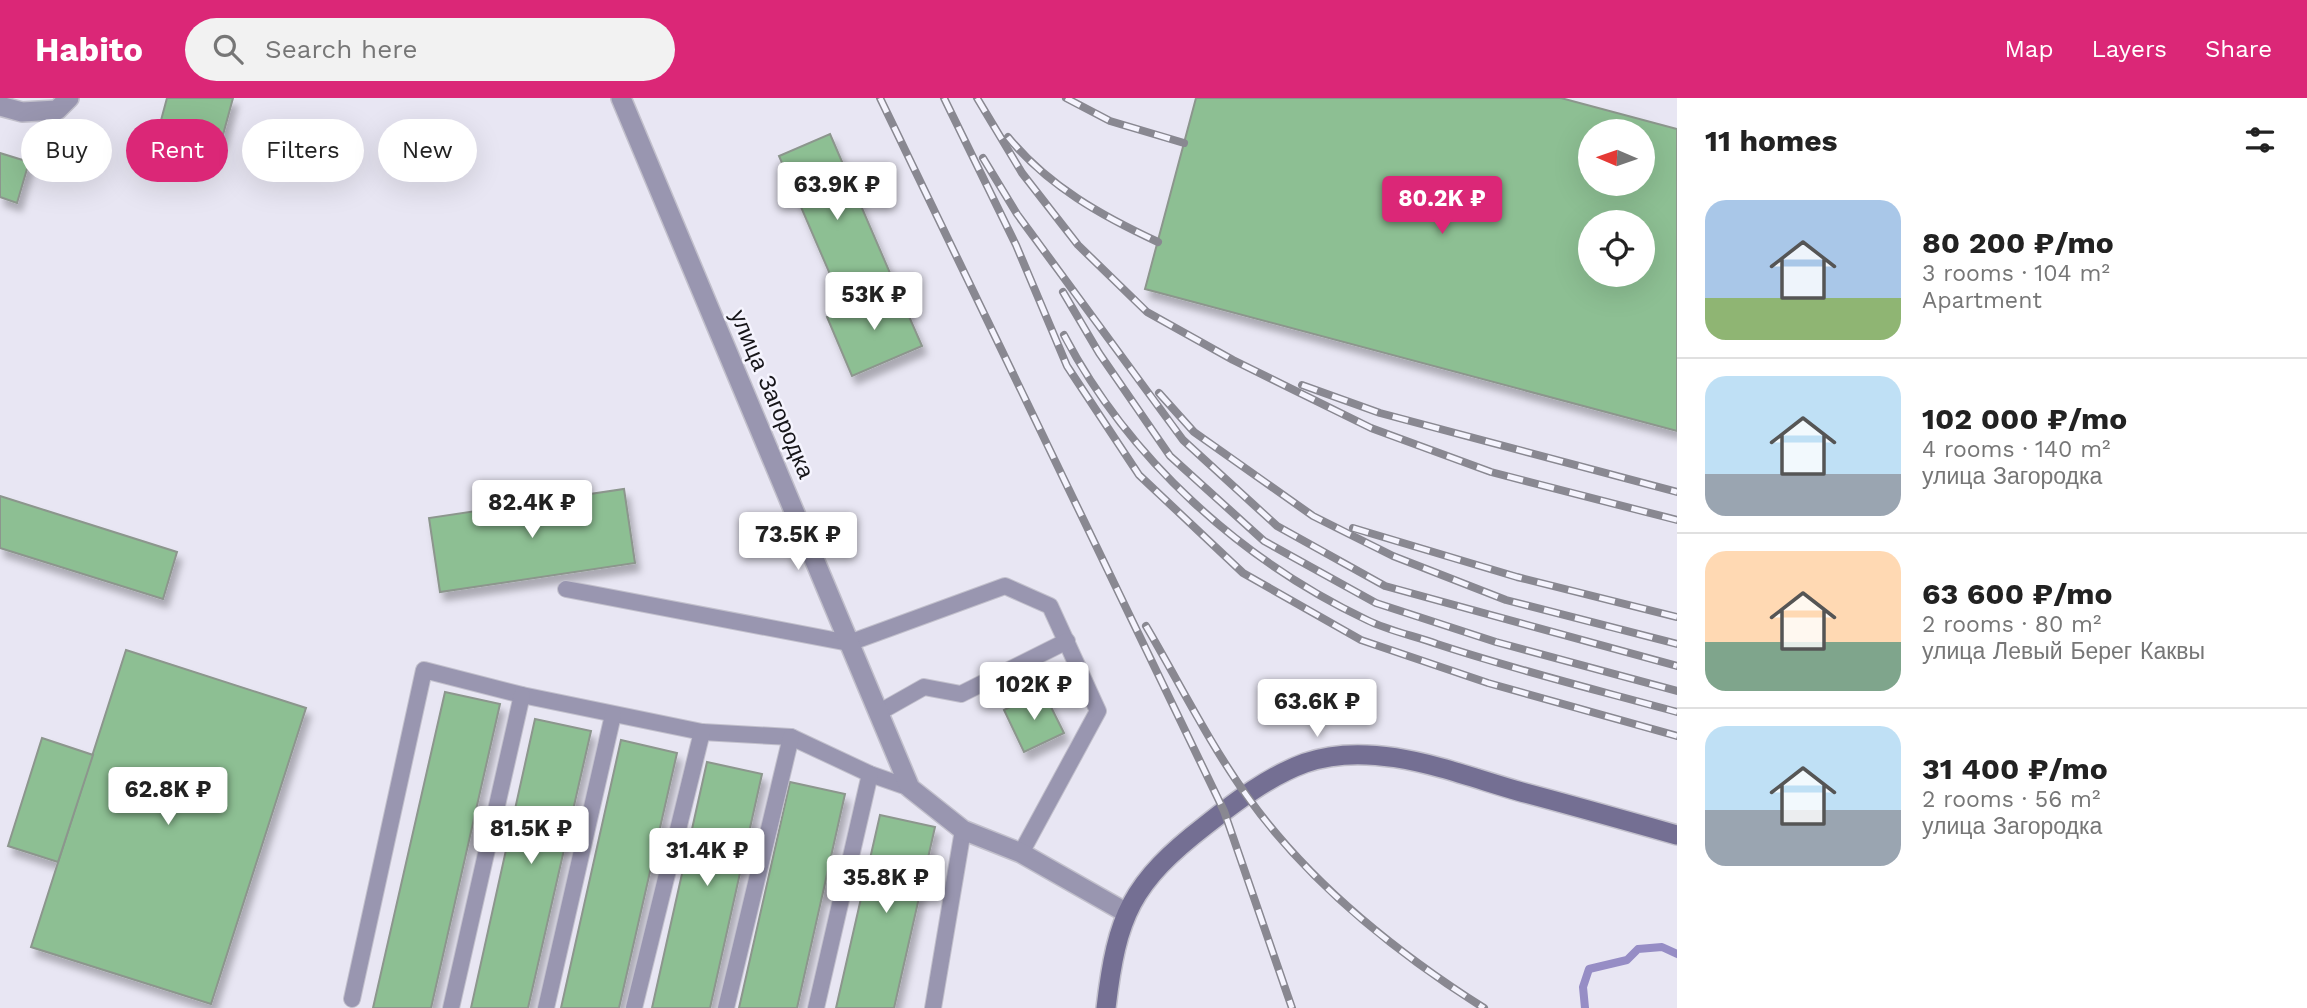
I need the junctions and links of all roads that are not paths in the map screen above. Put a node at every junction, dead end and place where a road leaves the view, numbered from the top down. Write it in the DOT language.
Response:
graph roads {
  1 [pos="69,98"];
  2 [pos="621,98"];
  3 [pos="0,106"];
  4 [pos="566,589"];
  5 [pos="1067,641"];
  6 [pos="849,643"];
  7 [pos="522,695"];
  8 [pos="878,713"];
  9 [pos="613,715"];
  10 [pos="702,732"];
  11 [pos="791,737"];
  12 [pos="870,774"];
  13 [pos="910,788"];
  14 [pos="963,830"];
  15 [pos="1677,835"];
  16 [pos="1021,853"];
  17 [pos="1125,912"];
  18 [pos="352,999"];
  19 [pos="451,1008"];
  20 [pos="546,1008"];
  21 [pos="634,1008"];
  22 [pos="726,1008"];
  23 [pos="816,1008"];
  24 [pos="933,1008"];
  25 [pos="1105,1008"];
  1 -- 3 [label="street"];
  2 -- 6 [label="street, улица Загородка"];
  4 -- 6 [label="lane"];
  5 -- 6 [label="lane"];
  5 -- 8 [label="lane"];
  5 -- 16 [label="lane"];
  6 -- 8 [label="street, улица Загородка"];
  7 -- 9 [label="lane"];
  7 -- 18 [label="lane"];
  7 -- 19 [label="lane"];
  8 -- 13 [label="street, улица Загородка"];
  9 -- 10 [label="lane"];
  9 -- 20 [label="lane"];
  10 -- 11 [label="lane"];
  10 -- 21 [label="lane"];
  11 -- 12 [label="lane"];
  11 -- 22 [label="lane"];
  12 -- 13 [label="lane"];
  12 -- 23 [label="lane"];
  13 -- 14 [label="street, улица Загородка"];
  14 -- 16 [label="street, улица Загородка"];
  14 -- 24 [label="lane"];
  15 -- 17 [label="main road"];
  16 -- 17 [label="street, улица Загородка"];
  17 -- 25 [label="main road"];
}
